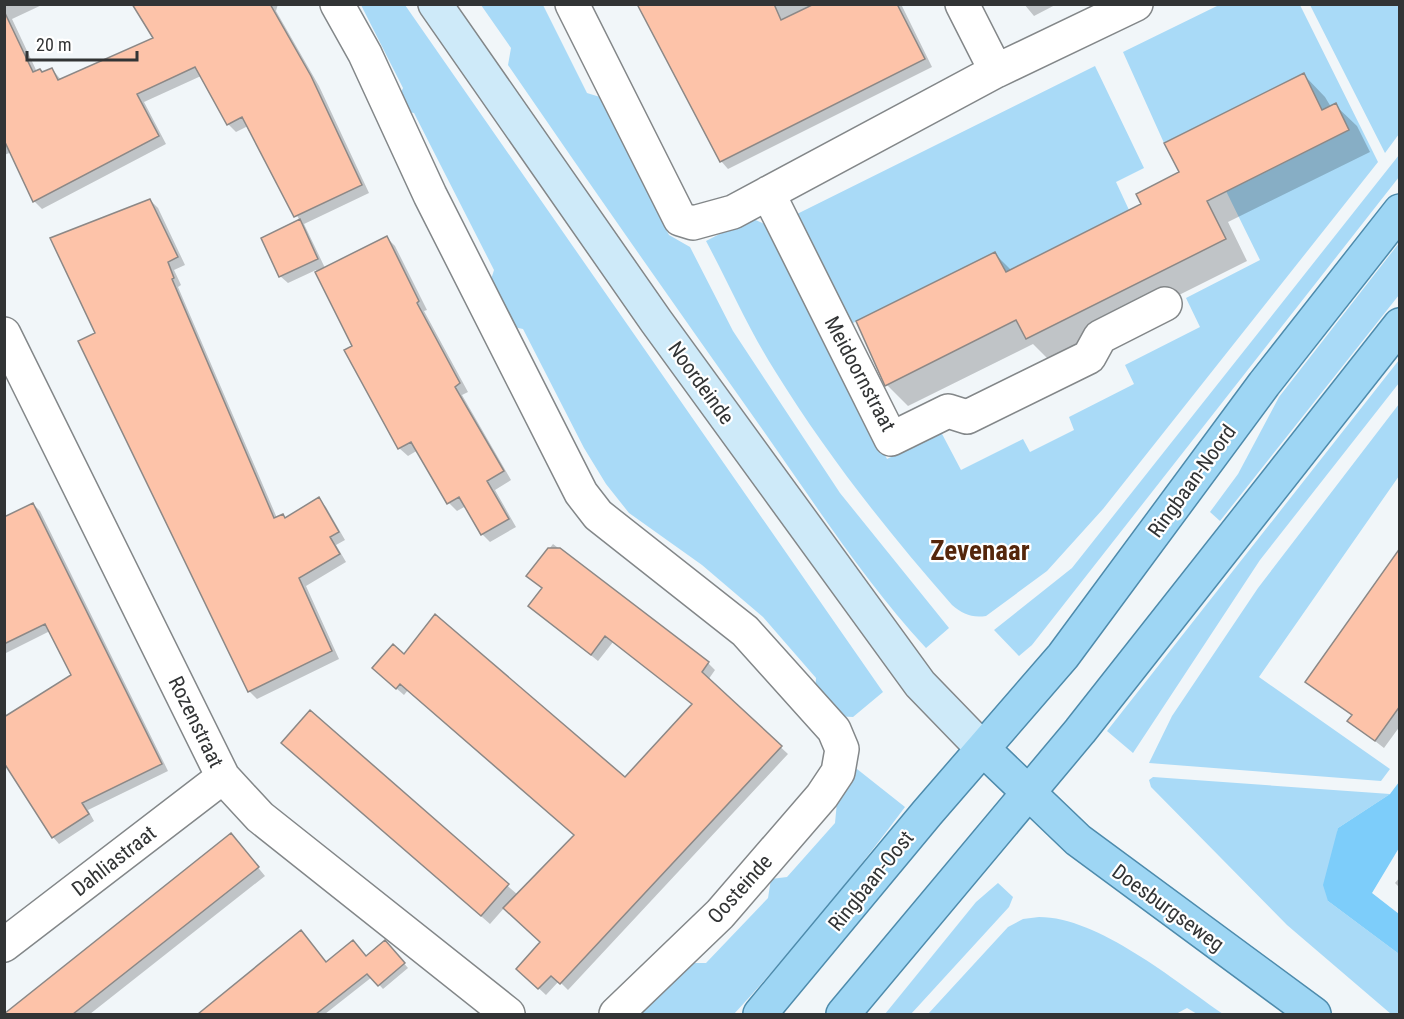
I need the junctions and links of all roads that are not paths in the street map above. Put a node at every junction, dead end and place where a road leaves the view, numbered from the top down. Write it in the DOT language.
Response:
graph roads {
  1 [pos="337,4"];
  2 [pos="435,4"];
  3 [pos="572,4"];
  4 [pos="962,4"];
  5 [pos="1136,4"];
  6 [pos="996,71"];
  7 [pos="768,193"];
  8 [pos="1400,211"];
  9 [pos="1165,304"];
  10 [pos="1400,325"];
  11 [pos="4,334"];
  12 [pos="983,749"];
  13 [pos="223,777"];
  14 [pos="1028,794"];
  15 [pos="4,945"];
  16 [pos="508,1014"];
  17 [pos="616,1014"];
  18 [pos="760,1014"];
  19 [pos="843,1014"];
  20 [pos="1314,1014"];
  1 -- 17 [label="street, Oosteinde"];
  2 -- 12 [label="street, Noordeinde"];
  3 -- 7 [label="street"];
  4 -- 6 [label="street"];
  5 -- 6 [label="street"];
  6 -- 7 [label="street"];
  7 -- 9 [label="street, Meidoornstraat"];
  8 -- 12 [label="main road, Ringbaan-Noord"];
  10 -- 14 [label="main road"];
  11 -- 13 [label="street, Rozenstraat"];
  12 -- 14 [label="main road, Doesburgseweg"];
  12 -- 18 [label="main road, Ringbaan-Oost"];
  13 -- 15 [label="street, Dahliastraat"];
  13 -- 16 [label="street, Rozenstraat"];
  14 -- 19 [label="main road"];
  14 -- 20 [label="main road, Doesburgseweg"];
}
